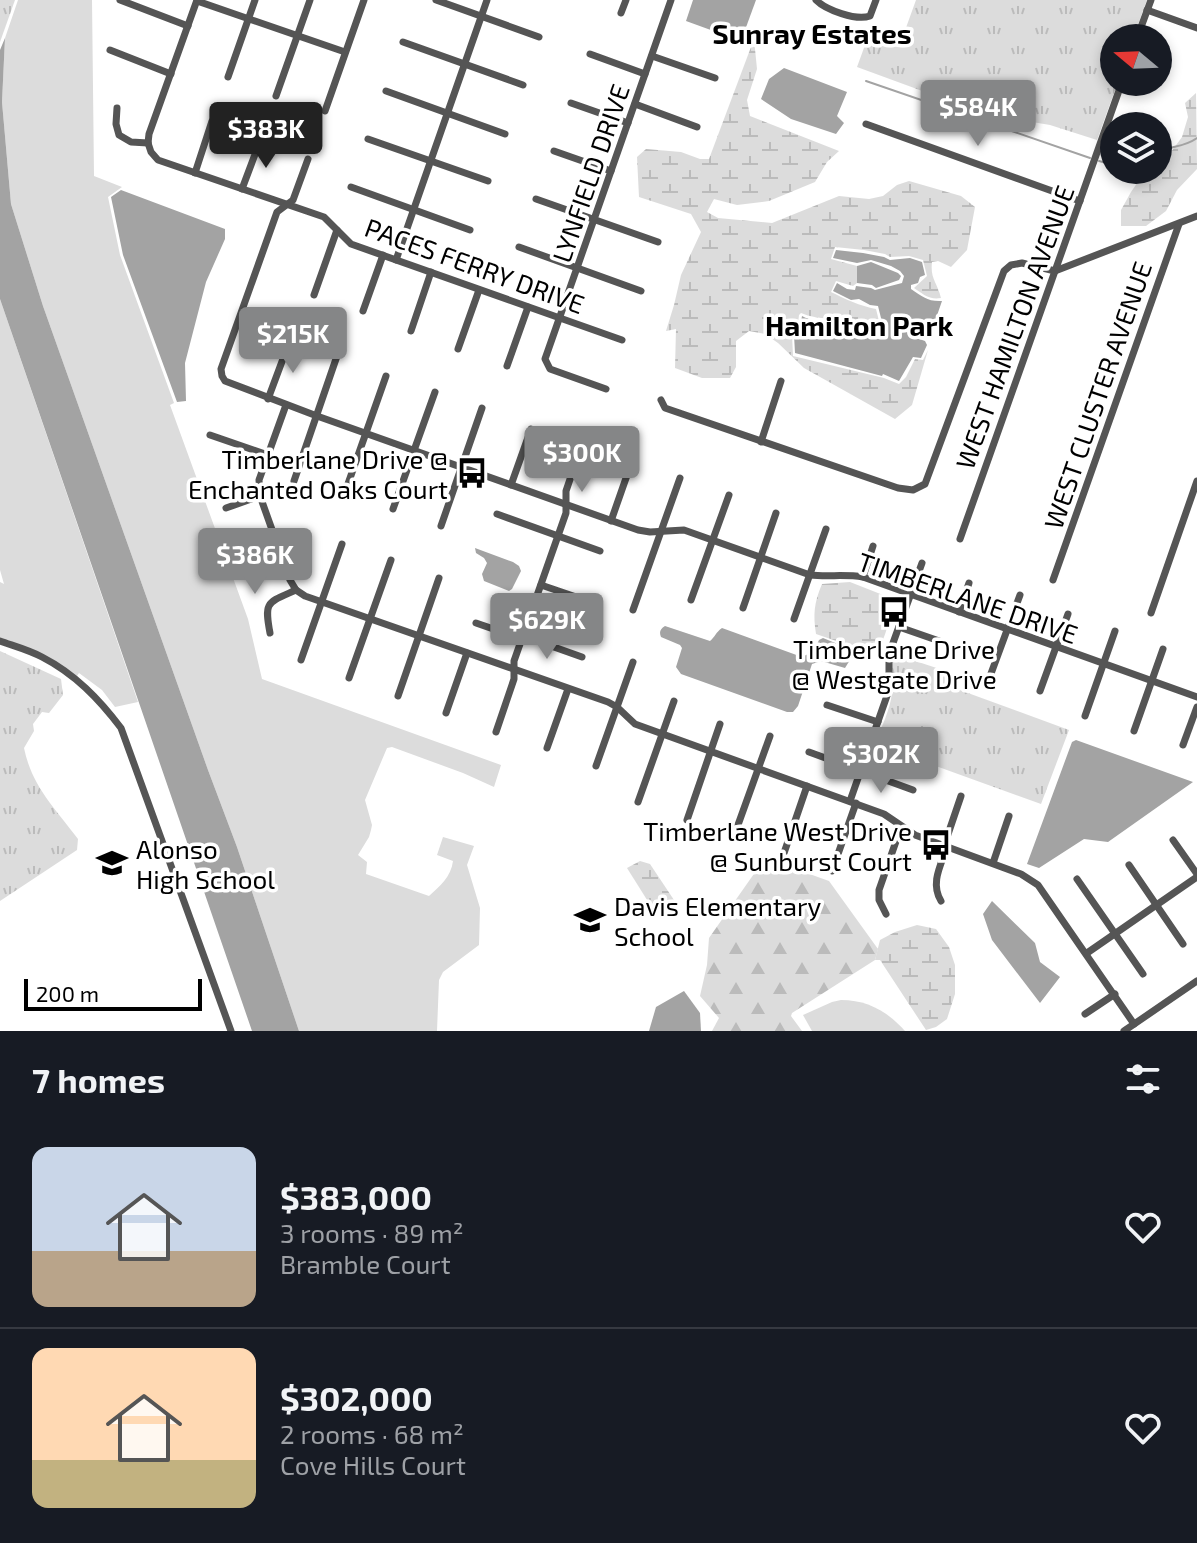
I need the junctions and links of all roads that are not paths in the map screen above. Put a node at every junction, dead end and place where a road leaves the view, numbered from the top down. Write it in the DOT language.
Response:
graph roads {
  1 [pos="120,0"];
  2 [pos="197,0"];
  3 [pos="255,0"];
  4 [pos="310,0"];
  5 [pos="364,0"];
  6 [pos="436,0"];
  7 [pos="487,0"];
  8 [pos="626,0"];
  9 [pos="671,0"];
  10 [pos="816,0"];
  11 [pos="876,0"];
  12 [pos="1151,0"];
  13 [pos="1147,10"];
  14 [pos="621,13"];
  15 [pos="482,17"];
  16 [pos="249,19"];
  17 [pos="1142,24"];
  18 [pos="188,26"];
  19 [pos="1197,28"];
  20 [pos="297,36"];
  21 [pos="539,37"];
  22 [pos="403,42"];
  23 [pos="110,50"];
  24 [pos="345,52"];
  25 [pos="590,54"];
  26 [pos="652,56"];
  27 [pos="465,64"];
  28 [pos="171,74"];
  29 [pos="645,74"];
  30 [pos="228,77"];
  31 [pos="715,78"];
  32 [pos="523,85"];
  33 [pos="386,91"];
  34 [pos="276,96"];
  35 [pos="1117,96"];
  36 [pos="571,103"];
  37 [pos="635,104"];
  38 [pos="117,108"];
  39 [pos="325,111"];
  40 [pos="447,113"];
  41 [pos="212,121"];
  42 [pos="628,123"];
  43 [pos="866,124"];
  44 [pos="697,127"];
  45 [pos="505,134"];
  46 [pos="368,139"];
  47 [pos="260,141"];
  48 [pos="148,143"];
  49 [pos="554,151"];
  50 [pos="308,159"];
  51 [pos="430,161"];
  52 [pos="611,171"];
  53 [pos="195,173"];
  54 [pos="488,181"];
  55 [pos="351,187"];
  56 [pos="242,189"];
  57 [pos="536,199"];
  58 [pos="1080,201"];
  59 [pos="286,204"];
  60 [pos="413,210"];
  61 [pos="1197,216"];
  62 [pos="595,219"];
  63 [pos="1179,224"];
  64 [pos="337,230"];
  65 [pos="470,230"];
  66 [pos="658,242"];
  67 [pos="519,247"];
  68 [pos="383,255"];
  69 [pos="396,260"];
  70 [pos="577,268"];
  71 [pos="1055,271"];
  72 [pos="431,272"];
  73 [pos="479,290"];
  74 [pos="641,291"];
  75 [pos="314,295"];
  76 [pos="528,307"];
  77 [pos="363,311"];
  78 [pos="560,318"];
  79 [pos="411,331"];
  80 [pos="290,340"];
  81 [pos="622,340"];
  82 [pos="458,349"];
  83 [pos="337,356"];
  84 [pos="507,366"];
  85 [pos="386,376"];
  86 [pos="781,381"];
  87 [pos="606,389"];
  88 [pos="435,392"];
  89 [pos="268,399"];
  90 [pos="661,400"];
  91 [pos="286,405"];
  92 [pos="482,408"];
  93 [pos="317,416"];
  94 [pos="531,429"];
  95 [pos="365,434"];
  96 [pos="210,435"];
  97 [pos="761,442"];
  98 [pos="582,444"];
  99 [pos="414,451"];
  100 [pos="268,455"];
  101 [pos="632,461"];
  102 [pos="461,467"];
  103 [pos="680,478"];
  104 [pos="294,481"];
  105 [pos="1197,481"];
  106 [pos="511,485"];
  107 [pos="729,495"];
  108 [pos="260,496"];
  109 [pos="343,498"];
  110 [pos="565,504"];
  111 [pos="226,508"];
  112 [pos="393,509"];
  113 [pos="776,513"];
  114 [pos="497,514"];
  115 [pos="611,521"];
  116 [pos="441,526"];
  117 [pos="826,529"];
  118 [pos="662,530"];
  119 [pos="558,536"];
  120 [pos="960,539"];
  121 [pos="713,540"];
  122 [pos="342,544"];
  123 [pos="277,545"];
  124 [pos="873,546"];
  125 [pos="600,551"];
  126 [pos="241,557"];
  127 [pos="761,558"];
  128 [pos="391,560"];
  129 [pos="922,563"];
  130 [pos="810,575"];
  131 [pos="863,577"];
  132 [pos="439,578"];
  133 [pos="1053,580"];
  134 [pos="969,583"];
  135 [pos="541,585"];
  136 [pos="296,590"];
  137 [pos="910,594"];
  138 [pos="1020,595"];
  139 [pos="582,599"];
  140 [pos="691,600"];
  141 [pos="322,603"];
  142 [pos="743,608"];
  143 [pos="633,610"];
  144 [pos="959,612"];
  145 [pos="1151,613"];
  146 [pos="1068,614"];
  147 [pos="370,619"];
  148 [pos="794,619"];
  149 [pos="476,623"];
  150 [pos="899,627"];
  151 [pos="1007,629"];
  152 [pos="1115,631"];
  153 [pos="270,633"];
  154 [pos="419,636"];
  155 [pos="522,638"];
  156 [pos="0,641"];
  157 [pos="945,643"];
  158 [pos="1056,647"];
  159 [pos="1163,649"];
  160 [pos="467,653"];
  161 [pos="582,657"];
  162 [pos="301,660"];
  163 [pos="633,662"];
  164 [pos="1103,664"];
  165 [pos="514,670"];
  166 [pos="349,678"];
  167 [pos="989,679"];
  168 [pos="1152,681"];
  169 [pos="568,689"];
  170 [pos="1040,691"];
  171 [pos="398,696"];
  172 [pos="1197,697"];
  173 [pos="674,701"];
  174 [pos="827,705"];
  175 [pos="617,707"];
  176 [pos="1197,707"];
  177 [pos="446,713"];
  178 [pos="1085,716"];
  179 [pos="878,722"];
  180 [pos="720,724"];
  181 [pos="1134,731"];
  182 [pos="496,732"];
  183 [pos="663,734"];
  184 [pos="770,736"];
  185 [pos="1183,745"];
  186 [pos="547,748"];
  187 [pos="710,751"];
  188 [pos="809,752"];
  189 [pos="596,766"];
  190 [pos="758,768"];
  191 [pos="861,770"];
  192 [pos="807,786"];
  193 [pos="913,790"];
  194 [pos="961,796"];
  195 [pos="638,802"];
  196 [pos="853,802"];
  197 [pos="1009,816"];
  198 [pos="687,820"];
  199 [pos="901,827"];
  200 [pos="734,836"];
  201 [pos="1173,840"];
  202 [pos="946,846"];
  203 [pos="784,853"];
  204 [pos="993,863"];
  205 [pos="1129,865"];
  206 [pos="832,871"];
  207 [pos="1197,876"];
  208 [pos="1077,879"];
  209 [pos="941,901"];
  210 [pos="1156,905"];
  211 [pos="886,914"];
  212 [pos="1115,933"];
  213 [pos="1183,944"];
  214 [pos="1087,953"];
  215 [pos="1143,974"];
  216 [pos="1197,981"];
  217 [pos="1115,994"];
  218 [pos="1085,1014"];
  219 [pos="1134,1024"];
  220 [pos="231,1031"];
  221 [pos="1124,1031"];
  1 -- 18 [label="street"];
  2 -- 16 [label="street"];
  2 -- 18 [label="street"];
  3 -- 16 [label="street"];
  4 -- 20 [label="street"];
  5 -- 24 [label="street"];
  6 -- 15 [label="street"];
  7 -- 15 [label="street"];
  8 -- 14 [label="street"];
  9 -- 26 [label="street, LYNFIELD DRIVE"];
  10 -- 11 [label="street"];
  12 -- 13 [label="street"];
  13 -- 17 [label="street"];
  13 -- 19 [label="street"];
  15 -- 21 [label="street"];
  15 -- 27 [label="street"];
  16 -- 20 [label="street"];
  16 -- 30 [label="street"];
  18 -- 28 [label="street"];
  20 -- 24 [label="street"];
  20 -- 34 [label="street"];
  22 -- 27 [label="street"];
  23 -- 28 [label="street"];
  24 -- 39 [label="street"];
  25 -- 29 [label="street"];
  26 -- 29 [label="street, LYNFIELD DRIVE"];
  26 -- 31 [label="street"];
  27 -- 32 [label="street"];
  27 -- 40 [label="street"];
  28 -- 48 [label="street"];
  29 -- 37 [label="street, LYNFIELD DRIVE"];
  33 -- 40 [label="street"];
  35 -- 58 [label="street, WEST HAMILTON AVENUE"];
  36 -- 42 [label="street"];
  37 -- 42 [label="street, LYNFIELD DRIVE"];
  37 -- 44 [label="street"];
  38 -- 48 [label="street, PACES FERRY DRIVE"];
  40 -- 45 [label="street"];
  40 -- 51 [label="street"];
  41 -- 53 [label="street"];
  42 -- 52 [label="street, LYNFIELD DRIVE"];
  43 -- 58 [label="street"];
  46 -- 51 [label="street"];
  47 -- 56 [label="street"];
  48 -- 53 [label="street, PACES FERRY DRIVE"];
  49 -- 52 [label="street"];
  50 -- 59 [label="street, TIMBERLANE DRIVE"];
  51 -- 54 [label="street"];
  51 -- 60 [label="street"];
  52 -- 62 [label="street, LYNFIELD DRIVE"];
  53 -- 56 [label="street, PACES FERRY DRIVE"];
  55 -- 60 [label="street"];
  56 -- 59 [label="street, PACES FERRY DRIVE"];
  57 -- 62 [label="street"];
  58 -- 71 [label="street, WEST HAMILTON AVENUE"];
  59 -- 64 [label="street, PACES FERRY DRIVE"];
  59 -- 89 [label="street, TIMBERLANE DRIVE"];
  60 -- 65 [label="street"];
  60 -- 69 [label="street"];
  61 -- 63 [label="street"];
  62 -- 66 [label="street"];
  62 -- 70 [label="street, LYNFIELD DRIVE"];
  63 -- 71 [label="street"];
  63 -- 133 [label="street, WEST CLUSTER AVENUE"];
  64 -- 68 [label="street, PACES FERRY DRIVE"];
  64 -- 75 [label="street"];
  67 -- 70 [label="street"];
  68 -- 69 [label="street, PACES FERRY DRIVE"];
  68 -- 77 [label="street"];
  69 -- 72 [label="street, PACES FERRY DRIVE"];
  70 -- 74 [label="street"];
  70 -- 78 [label="street, LYNFIELD DRIVE"];
  71 -- 97 [label="street"];
  71 -- 120 [label="street, WEST HAMILTON AVENUE"];
  72 -- 73 [label="street, PACES FERRY DRIVE"];
  72 -- 79 [label="street"];
  73 -- 76 [label="street, PACES FERRY DRIVE"];
  73 -- 82 [label="street"];
  76 -- 78 [label="street, PACES FERRY DRIVE"];
  76 -- 84 [label="street"];
  78 -- 81 [label="street, PACES FERRY DRIVE"];
  78 -- 87 [label="street, LYNFIELD DRIVE"];
  80 -- 89 [label="street"];
  83 -- 93 [label="street"];
  85 -- 95 [label="street"];
  86 -- 97 [label="street"];
  88 -- 99 [label="street"];
  89 -- 91 [label="street, TIMBERLANE DRIVE"];
  90 -- 97 [label="street"];
  91 -- 93 [label="street, TIMBERLANE DRIVE"];
  91 -- 100 [label="street"];
  92 -- 102 [label="street"];
  93 -- 95 [label="street, TIMBERLANE DRIVE"];
  93 -- 104 [label="street"];
  94 -- 106 [label="street"];
  95 -- 99 [label="street, TIMBERLANE DRIVE"];
  95 -- 109 [label="street"];
  96 -- 100 [label="street"];
  98 -- 110 [label="street"];
  99 -- 102 [label="street, TIMBERLANE DRIVE"];
  99 -- 112 [label="street"];
  100 -- 108 [label="street"];
  101 -- 115 [label="street"];
  102 -- 106 [label="street, TIMBERLANE DRIVE"];
  102 -- 116 [label="street"];
  103 -- 118 [label="street"];
  105 -- 145 [label="street"];
  106 -- 110 [label="street, TIMBERLANE DRIVE"];
  107 -- 121 [label="street"];
  108 -- 111 [label="street"];
  108 -- 123 [label="street"];
  110 -- 115 [label="street, TIMBERLANE DRIVE"];
  110 -- 119 [label="street"];
  113 -- 127 [label="street"];
  114 -- 119 [label="street"];
  115 -- 118 [label="street, TIMBERLANE DRIVE"];
  117 -- 130 [label="street"];
  118 -- 121 [label="street, TIMBERLANE DRIVE"];
  118 -- 143 [label="street"];
  119 -- 125 [label="street"];
  119 -- 135 [label="street"];
  121 -- 127 [label="street, TIMBERLANE DRIVE"];
  121 -- 140 [label="street"];
  122 -- 141 [label="street"];
  123 -- 126 [label="street"];
  123 -- 136 [label="street"];
  124 -- 131 [label="street"];
  127 -- 130 [label="street, TIMBERLANE DRIVE"];
  127 -- 142 [label="street"];
  128 -- 147 [label="street"];
  129 -- 137 [label="street"];
  130 -- 131 [label="street, TIMBERLANE DRIVE"];
  130 -- 148 [label="street"];
  131 -- 137 [label="street, TIMBERLANE DRIVE"];
  132 -- 154 [label="street"];
  134 -- 144 [label="street"];
  135 -- 139 [label="street"];
  135 -- 155 [label="street"];
  136 -- 141 [label="street"];
  136 -- 153 [label="street"];
  137 -- 144 [label="street, TIMBERLANE DRIVE"];
  137 -- 150 [label="street"];
  138 -- 151 [label="street"];
  141 -- 147 [label="street"];
  141 -- 162 [label="street"];
  144 -- 151 [label="street, TIMBERLANE DRIVE"];
  146 -- 158 [label="street"];
  147 -- 154 [label="street"];
  147 -- 166 [label="street"];
  149 -- 155 [label="street"];
  150 -- 157 [label="street"];
  150 -- 179 [label="street"];
  151 -- 158 [label="street, TIMBERLANE DRIVE"];
  151 -- 167 [label="street"];
  152 -- 164 [label="street"];
  154 -- 160 [label="street"];
  154 -- 171 [label="street"];
  155 -- 161 [label="street"];
  155 -- 165 [label="street"];
  156 -- 220 [label="street"];
  158 -- 164 [label="street, TIMBERLANE DRIVE"];
  158 -- 170 [label="street"];
  159 -- 168 [label="street"];
  160 -- 165 [label="street"];
  160 -- 177 [label="street"];
  163 -- 175 [label="street"];
  164 -- 168 [label="street, TIMBERLANE DRIVE"];
  164 -- 178 [label="street"];
  165 -- 169 [label="street"];
  165 -- 182 [label="street"];
  168 -- 172 [label="street, TIMBERLANE DRIVE"];
  168 -- 181 [label="street"];
  169 -- 175 [label="street"];
  169 -- 186 [label="street"];
  173 -- 183 [label="street"];
  174 -- 179 [label="street"];
  175 -- 183 [label="street"];
  175 -- 189 [label="street"];
  176 -- 185 [label="street"];
  179 -- 191 [label="street"];
  180 -- 187 [label="street"];
  183 -- 187 [label="street"];
  183 -- 195 [label="street"];
  184 -- 190 [label="street"];
  187 -- 190 [label="street"];
  187 -- 198 [label="street"];
  188 -- 191 [label="street"];
  190 -- 192 [label="street"];
  190 -- 200 [label="street"];
  191 -- 193 [label="street"];
  191 -- 196 [label="street"];
  192 -- 196 [label="street"];
  192 -- 203 [label="street"];
  194 -- 202 [label="street"];
  196 -- 199 [label="street"];
  196 -- 206 [label="street"];
  197 -- 204 [label="street"];
  199 -- 202 [label="street"];
  199 -- 211 [label="street"];
  201 -- 207 [label="street"];
  202 -- 204 [label="street"];
  202 -- 209 [label="street"];
  204 -- 214 [label="street"];
  205 -- 210 [label="street"];
  207 -- 210 [label="street"];
  208 -- 212 [label="street"];
  210 -- 212 [label="street"];
  210 -- 213 [label="street"];
  212 -- 214 [label="street"];
  212 -- 215 [label="street"];
  214 -- 217 [label="street"];
  216 -- 219 [label="street"];
  217 -- 218 [label="street"];
  217 -- 219 [label="street"];
  219 -- 221 [label="street"];
}
